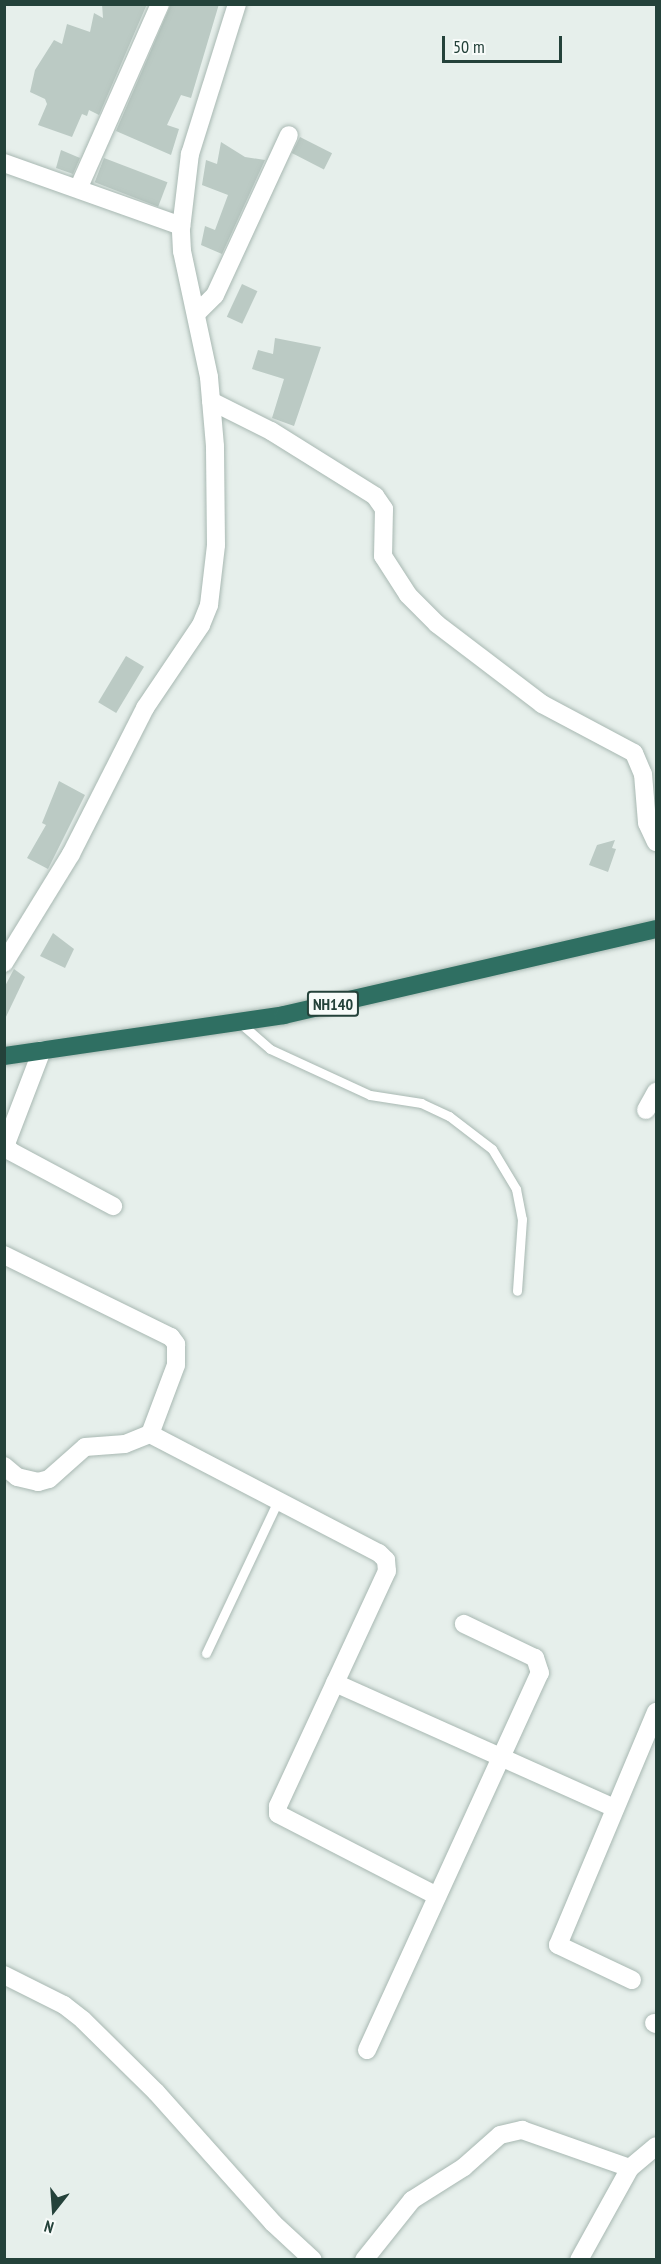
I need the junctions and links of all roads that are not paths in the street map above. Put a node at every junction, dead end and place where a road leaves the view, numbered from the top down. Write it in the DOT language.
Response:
graph roads {
  1 [pos="160,4"];
  2 [pos="237,4"];
  3 [pos="289,135"];
  4 [pos="4,163"];
  5 [pos="79,187"];
  6 [pos="181,226"];
  7 [pos="197,313"];
  8 [pos="211,401"];
  9 [pos="657,842"];
  10 [pos="657,929"];
  11 [pos="4,963"];
  12 [pos="239,1022"];
  13 [pos="42,1050"];
  14 [pos="4,1056"];
  15 [pos="657,1092"];
  16 [pos="646,1110"];
  17 [pos="113,1206"];
  18 [pos="4,1255"];
  19 [pos="517,1291"];
  20 [pos="150,1434"];
  21 [pos="4,1466"];
  22 [pos="278,1501"];
  23 [pos="464,1624"];
  24 [pos="206,1653"];
  25 [pos="335,1683"];
  26 [pos="657,1713"];
  27 [pos="501,1757"];
  28 [pos="614,1808"];
  29 [pos="438,1896"];
  30 [pos="4,1975"];
  31 [pos="632,1980"];
  32 [pos="367,2050"];
  33 [pos="657,2146"];
  34 [pos="630,2168"];
  35 [pos="313,2259"];
  36 [pos="364,2259"];
  37 [pos="579,2259"];
  1 -- 5 [label="street"];
  2 -- 6 [label="street"];
  3 -- 7 [label="street"];
  4 -- 5 [label="street"];
  5 -- 6 [label="street"];
  6 -- 7 [label="street"];
  7 -- 8 [label="street"];
  8 -- 9 [label="street"];
  8 -- 11 [label="street"];
  10 -- 12 [label="highway, NH140"];
  12 -- 13 [label="highway, NH140"];
  12 -- 19 [label="lane"];
  13 -- 14 [label="highway, NH140"];
  13 -- 17 [label="street"];
  15 -- 16 [label="street"];
  18 -- 20 [label="street"];
  20 -- 21 [label="street"];
  20 -- 22 [label="street"];
  22 -- 24 [label="lane"];
  22 -- 25 [label="street"];
  23 -- 27 [label="street"];
  25 -- 27 [label="street"];
  25 -- 29 [label="street"];
  26 -- 28 [label="street"];
  27 -- 28 [label="street"];
  27 -- 29 [label="street"];
  28 -- 31 [label="street"];
  29 -- 32 [label="street"];
  30 -- 35 [label="street"];
  33 -- 34 [label="street"];
  34 -- 36 [label="street"];
  34 -- 37 [label="street"];
}
